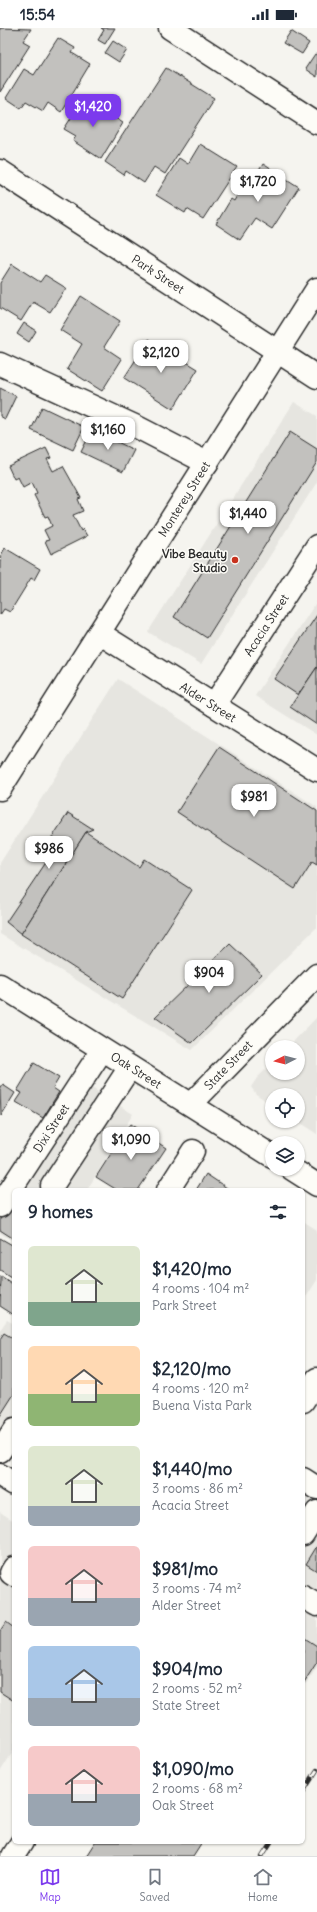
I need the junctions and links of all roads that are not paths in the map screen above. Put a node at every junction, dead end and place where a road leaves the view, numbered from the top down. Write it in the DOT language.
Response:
graph roads {
  1 [pos="170,28"];
  2 [pos="317,123"];
  3 [pos="0,171"];
  4 [pos="317,289"];
  5 [pos="277,352"];
  6 [pos="0,364"];
  7 [pos="317,377"];
  8 [pos="207,463"];
  9 [pos="317,546"];
  10 [pos="99,633"];
  11 [pos="214,705"];
  12 [pos="317,770"];
  13 [pos="0,789"];
  14 [pos="317,975"];
  15 [pos="0,985"];
  16 [pos="102,1050"];
  17 [pos="130,1067"];
  18 [pos="191,1104"];
  19 [pos="192,1151"];
  20 [pos="265,1152"];
  21 [pos="303,1176"];
  22 [pos="317,1185"];
  23 [pos="52,1186"];
  24 [pos="169,1188"];
  25 [pos="0,1206"];
  26 [pos="12,1433"];
  27 [pos="0,1451"];
  28 [pos="0,1475"];
  29 [pos="305,1480"];
  30 [pos="12,1483"];
  31 [pos="317,1488"];
  32 [pos="317,1512"];
  33 [pos="305,1531"];
  34 [pos="305,1598"];
  35 [pos="317,1605"];
  36 [pos="21,1844"];
  37 [pos="13,1856"];
  1 -- 2 [label="street"];
  3 -- 5 [label="street, Park Street"];
  4 -- 5 [label="street, Monterey Street"];
  5 -- 7 [label="street, Park Street"];
  5 -- 8 [label="street, Monterey Street"];
  6 -- 8 [label="street"];
  8 -- 10 [label="street, Monterey Street"];
  9 -- 11 [label="street, Acacia Street"];
  10 -- 11 [label="street, Alder Street"];
  10 -- 13 [label="street, Monterey Street"];
  11 -- 12 [label="street, Alder Street"];
  14 -- 18 [label="street, State Street"];
  15 -- 16 [label="street, Oak Street"];
  16 -- 17 [label="street, Oak Street"];
  16 -- 25 [label="street, Dixi Street"];
  17 -- 18 [label="street, Oak Street"];
  17 -- 23 [label="street"];
  18 -- 20 [label="street, Oak Street"];
  19 -- 24 [label="street"];
  21 -- 22 [label="street"];
  26 -- 27 [label="street"];
  28 -- 30 [label="street"];
  29 -- 31 [label="street"];
  32 -- 33 [label="street"];
  34 -- 35 [label="street"];
  36 -- 37 [label="street"];
}
